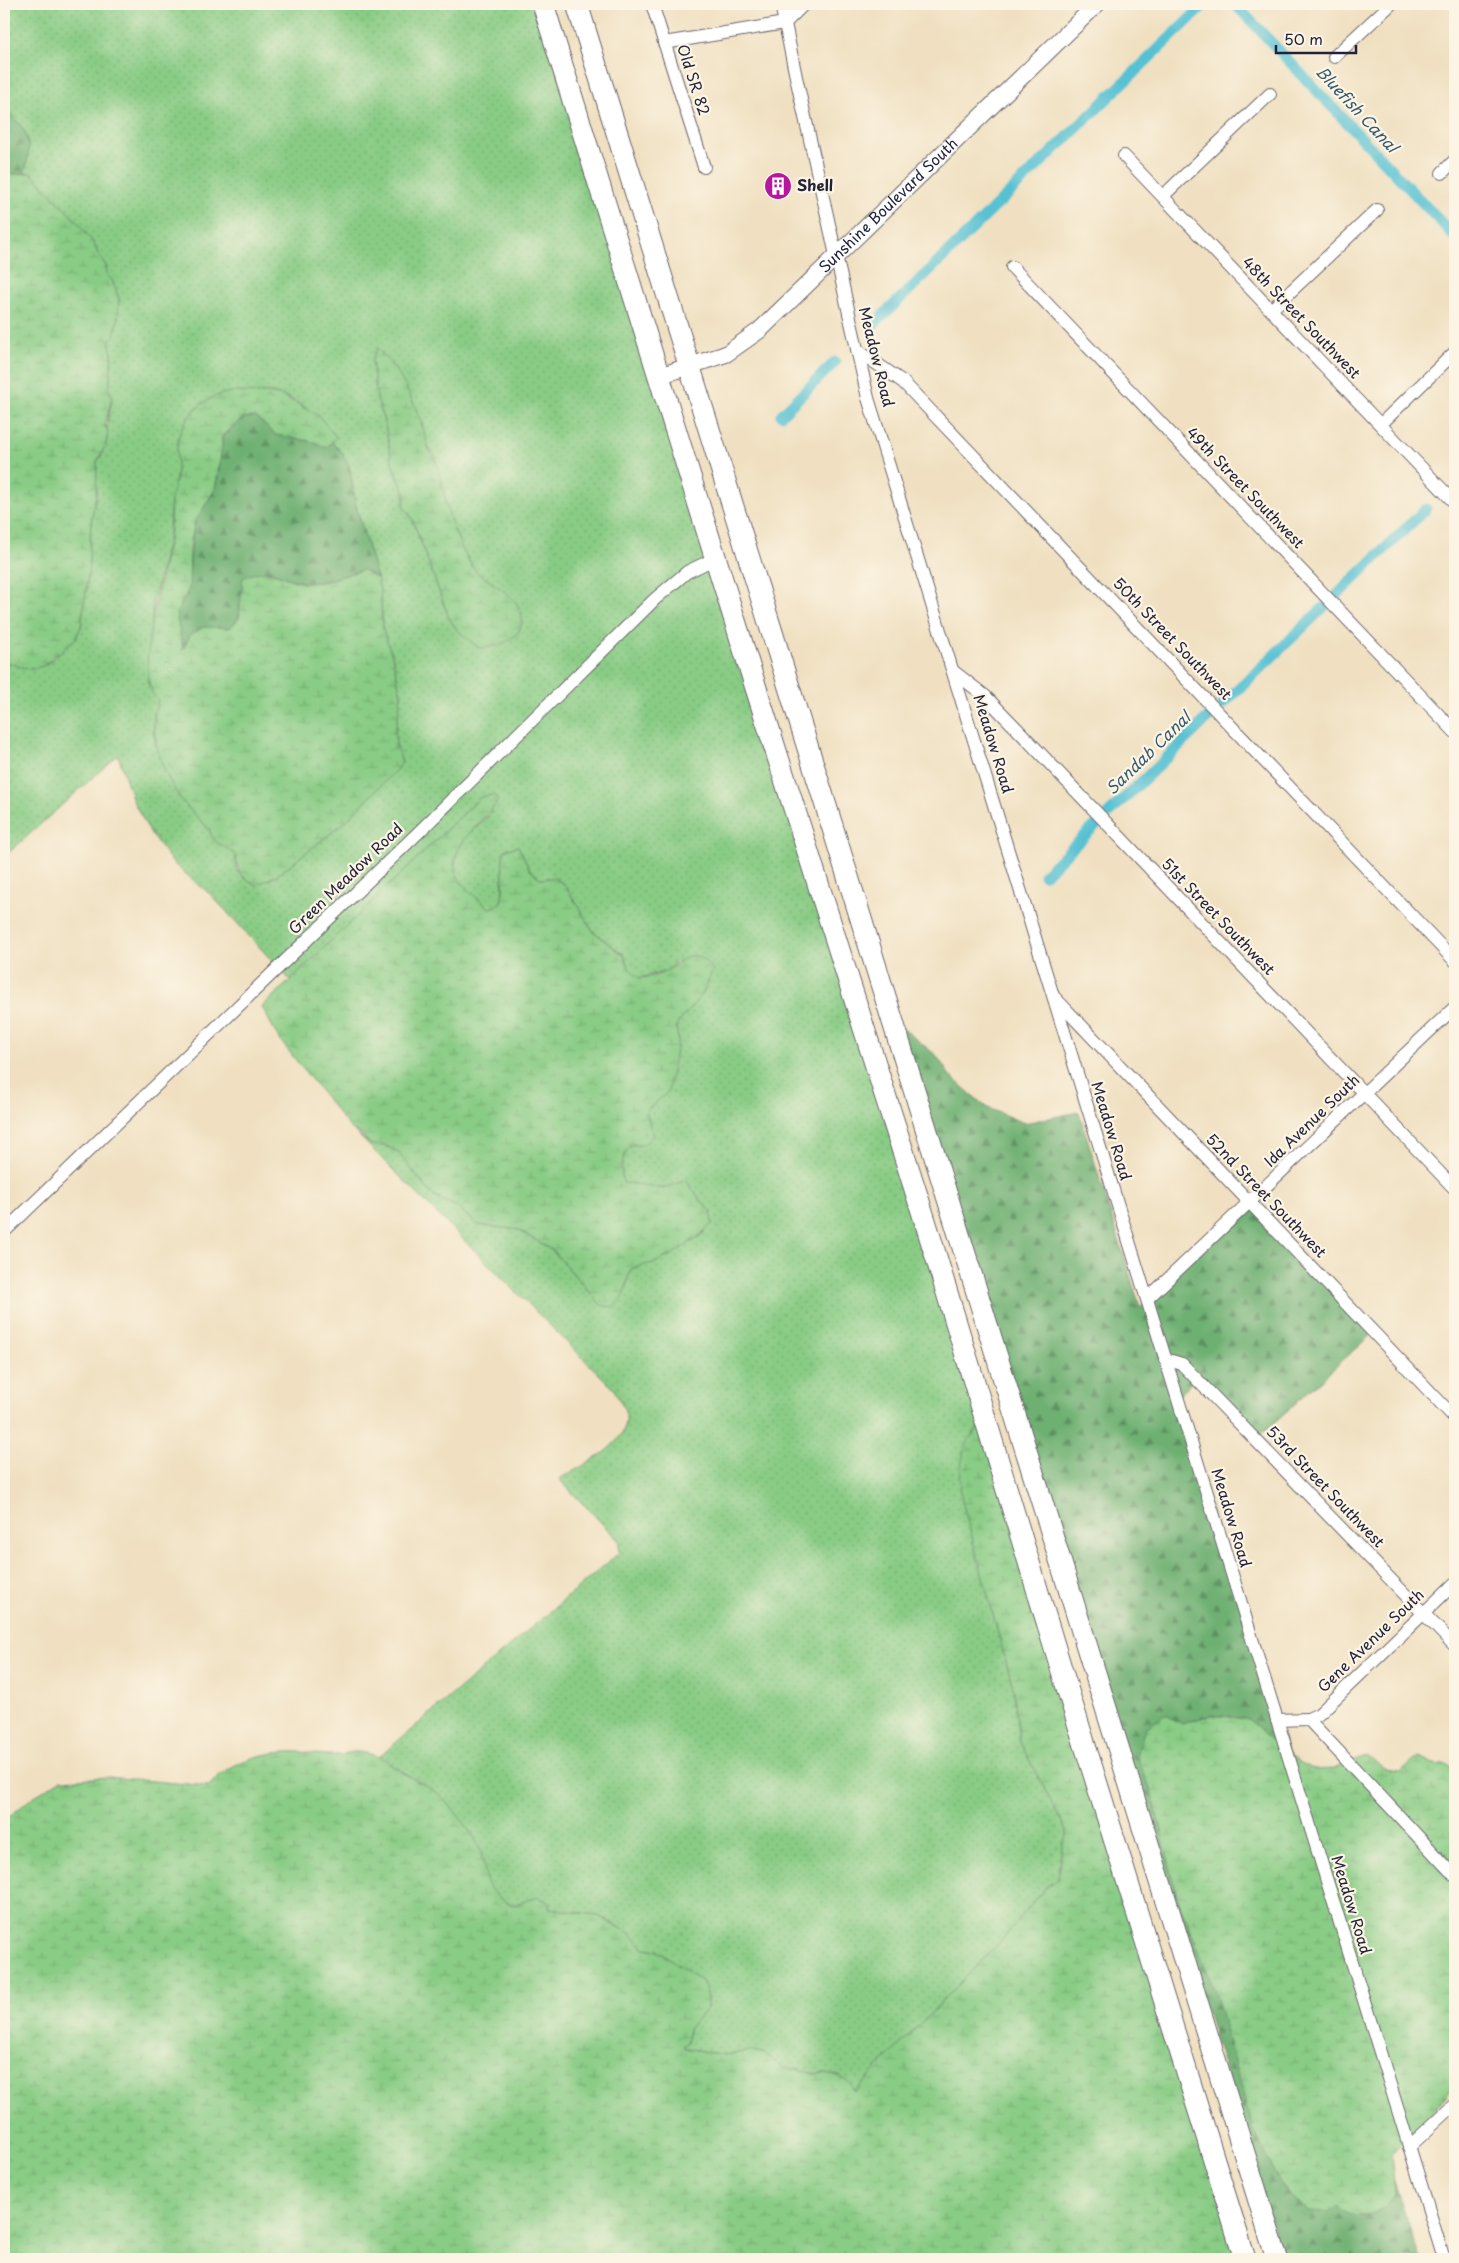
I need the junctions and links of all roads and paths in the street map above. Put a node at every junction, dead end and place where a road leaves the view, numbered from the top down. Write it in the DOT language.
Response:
graph roads {
  1 [pos="543,4"];
  2 [pos="577,4"];
  3 [pos="652,4"];
  4 [pos="781,4"];
  5 [pos="804,4"];
  6 [pos="1097,4"];
  7 [pos="1391,4"];
  8 [pos="785,23"];
  9 [pos="664,43"];
  10 [pos="1334,57"];
  11 [pos="1270,94"];
  12 [pos="1124,156"];
  13 [pos="1455,160"];
  14 [pos="704,167"];
  15 [pos="1442,173"];
  16 [pos="1163,196"];
  17 [pos="1377,210"];
  18 [pos="835,256"];
  19 [pos="1012,267"];
  20 [pos="1271,310"];
  21 [pos="857,350"];
  22 [pos="1455,352"];
  23 [pos="691,365"];
  24 [pos="659,376"];
  25 [pos="1381,424"];
  26 [pos="1455,503"];
  27 [pos="716,558"];
  28 [pos="953,671"];
  29 [pos="1455,732"];
  30 [pos="1455,961"];
  31 [pos="1053,996"];
  32 [pos="1455,1007"];
  33 [pos="1365,1094"];
  34 [pos="1455,1189"];
  35 [pos="1250,1203"];
  36 [pos="4,1232"];
  37 [pos="1147,1299"];
  38 [pos="1165,1359"];
  39 [pos="1455,1418"];
  40 [pos="1455,1583"];
  41 [pos="1424,1612"];
  42 [pos="1455,1646"];
  43 [pos="1308,1719"];
  44 [pos="1276,1720"];
  45 [pos="1138,1807"];
  46 [pos="1107,1817"];
  47 [pos="1455,1876"];
  48 [pos="1455,2104"];
  49 [pos="1409,2146"];
  50 [pos="1245,2259"];
  51 [pos="1277,2259"];
  52 [pos="1444,2259"];
  1 -- 24 [label="highway"];
  2 -- 23 [label="highway"];
  3 -- 9 [label="street, Old SR 82"];
  4 -- 8 [label="street, Meadow Road"];
  5 -- 8 [label="street"];
  6 -- 18 [label="street, Sunshine Boulevard South"];
  7 -- 10 [label="street"];
  8 -- 9 [label="street"];
  8 -- 18 [label="street, Meadow Road"];
  9 -- 14 [label="street, Old SR 82"];
  11 -- 16 [label="street"];
  12 -- 16 [label="street, 48th Street Southwest"];
  13 -- 15 [label="street"];
  16 -- 20 [label="street, 48th Street Southwest"];
  17 -- 20 [label="street"];
  18 -- 21 [label="street, Meadow Road"];
  18 -- 23 [label="street, Sunshine Boulevard South"];
  19 -- 29 [label="street, 49th Street Southwest"];
  20 -- 25 [label="street, 48th Street Southwest"];
  21 -- 28 [label="street, Meadow Road"];
  21 -- 30 [label="street, 50th Street Southwest"];
  22 -- 25 [label="street"];
  23 -- 24 [label="street, Sunshine Boulevard South"];
  23 -- 45 [label="highway"];
  24 -- 27 [label="highway"];
  25 -- 26 [label="street, 48th Street Southwest"];
  27 -- 36 [label="street, Green Meadow Road"];
  27 -- 46 [label="highway"];
  28 -- 31 [label="street, Meadow Road"];
  28 -- 33 [label="street, 51st Street Southwest"];
  31 -- 35 [label="street, 52nd Street Southwest"];
  31 -- 37 [label="street, Meadow Road"];
  32 -- 33 [label="street, Ida Avenue South"];
  33 -- 34 [label="street, 51st Street Southwest"];
  33 -- 35 [label="street, Ida Avenue South"];
  35 -- 37 [label="street, Ida Avenue South"];
  35 -- 39 [label="street, 52nd Street Southwest"];
  37 -- 38 [label="street, Meadow Road"];
  38 -- 41 [label="street, 53rd Street Southwest"];
  38 -- 44 [label="street, Meadow Road"];
  40 -- 41 [label="street, Gene Avenue South"];
  41 -- 42 [label="street, 53rd Street Southwest"];
  41 -- 43 [label="street, Gene Avenue South"];
  43 -- 44 [label="street"];
  43 -- 47 [label="street"];
  44 -- 49 [label="street, Meadow Road"];
  45 -- 46 [label="highway"];
  45 -- 51 [label="highway"];
  46 -- 50 [label="highway"];
  48 -- 49 [label="street"];
  49 -- 52 [label="street, Meadow Road"];
}
